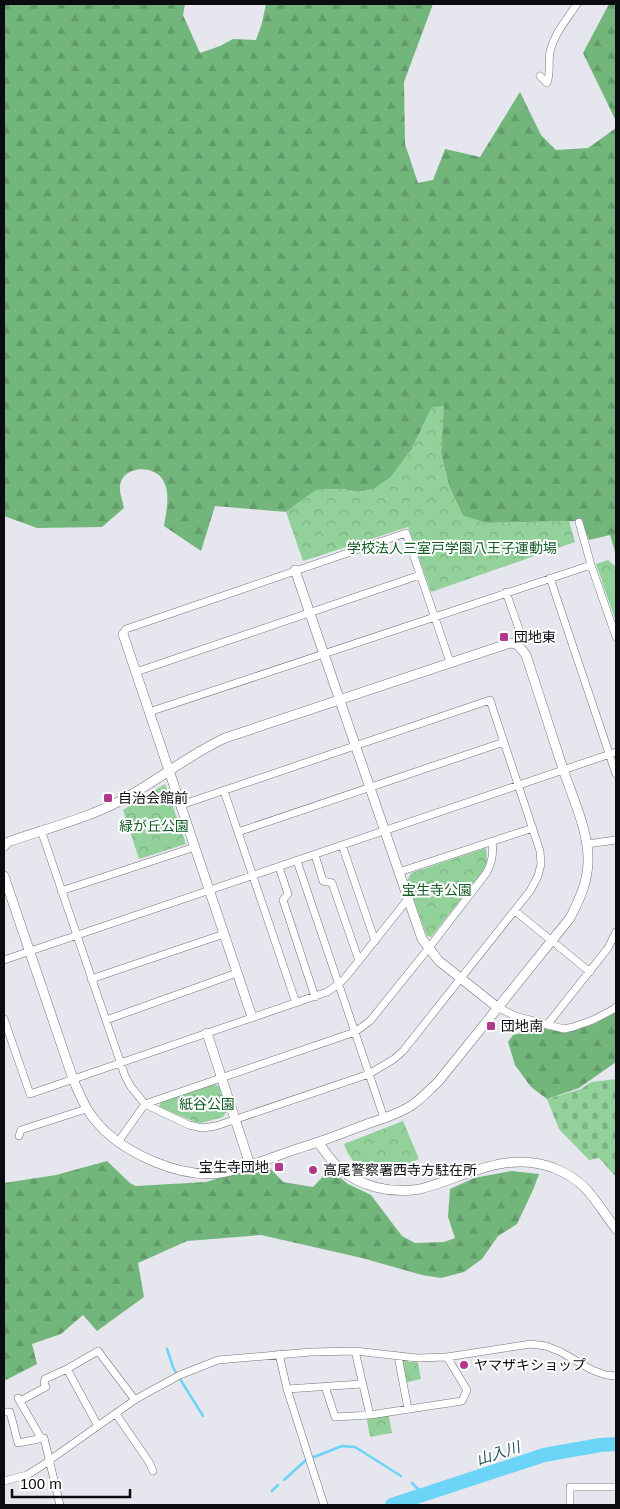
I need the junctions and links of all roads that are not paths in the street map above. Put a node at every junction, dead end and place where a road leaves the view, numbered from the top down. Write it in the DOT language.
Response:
graph roads {
  1 [pos="577,4"];
  2 [pos="540,76"];
  3 [pos="579,522"];
  4 [pos="591,565"];
  5 [pos="295,570"];
  6 [pos="420,574"];
  7 [pos="550,578"];
  8 [pos="506,592"];
  9 [pos="310,612"];
  10 [pos="435,617"];
  11 [pos="123,634"];
  12 [pos="616,638"];
  13 [pos="518,645"];
  14 [pos="324,654"];
  15 [pos="450,662"];
  16 [pos="136,672"];
  17 [pos="340,700"];
  18 [pos="149,712"];
  19 [pos="504,742"];
  20 [pos="356,746"];
  21 [pos="613,753"];
  22 [pos="563,769"];
  23 [pos="169,772"];
  24 [pos="616,774"];
  25 [pos="519,785"];
  26 [pos="370,788"];
  27 [pos="224,791"];
  28 [pos="180,805"];
  29 [pos="533,828"];
  30 [pos="41,830"];
  31 [pos="385,830"];
  32 [pos="238,832"];
  33 [pos="616,840"];
  34 [pos="492,842"];
  35 [pos="587,844"];
  36 [pos="342,845"];
  37 [pos="4,846"];
  38 [pos="194,847"];
  39 [pos="314,855"];
  40 [pos="297,861"];
  41 [pos="279,867"];
  42 [pos="399,872"];
  43 [pos="4,876"];
  44 [pos="253,876"];
  45 [pos="209,890"];
  46 [pos="61,891"];
  47 [pos="7,895"];
  48 [pos="408,899"];
  49 [pos="515,911"];
  50 [pos="616,932"];
  51 [pos="224,934"];
  52 [pos="76,935"];
  53 [pos="547,937"];
  54 [pos="375,941"];
  55 [pos="557,945"];
  56 [pos="428,949"];
  57 [pos="30,951"];
  58 [pos="4,960"];
  59 [pos="359,961"];
  60 [pos="590,972"];
  61 [pos="237,973"];
  62 [pos="460,978"];
  63 [pos="91,979"];
  64 [pos="339,984"];
  65 [pos="315,997"];
  66 [pos="296,1003"];
  67 [pos="616,1007"];
  68 [pos="497,1008"];
  69 [pos="252,1017"];
  70 [pos="4,1019"];
  71 [pos="106,1020"];
  72 [pos="547,1025"];
  73 [pos="355,1032"];
  74 [pos="207,1033"];
  75 [pos="120,1063"];
  76 [pos="369,1074"];
  77 [pos="221,1077"];
  78 [pos="73,1079"];
  79 [pos="145,1104"];
  80 [pos="86,1109"];
  81 [pos="384,1118"];
  82 [pos="235,1120"];
  83 [pos="19,1136"];
  84 [pos="118,1142"];
  85 [pos="318,1142"];
  86 [pos="250,1165"];
  87 [pos="614,1223"];
  88 [pos="355,1351"];
  89 [pos="278,1354"];
  90 [pos="398,1356"];
  91 [pos="447,1357"];
  92 [pos="67,1369"];
  93 [pos="616,1376"];
  94 [pos="362,1384"];
  95 [pos="325,1386"];
  96 [pos="287,1389"];
  97 [pos="135,1400"];
  98 [pos="408,1409"];
  99 [pos="4,1412"];
  100 [pos="116,1414"];
  101 [pos="370,1414"];
  102 [pos="98,1426"];
  103 [pos="41,1438"];
  104 [pos="49,1460"];
  105 [pos="154,1471"];
  106 [pos="4,1481"];
  107 [pos="616,1486"];
  108 [pos="60,1505"];
  109 [pos="324,1505"];
  110 [pos="570,1505"];
  1 -- 2 [label="street"];
  3 -- 4 [label="street"];
  4 -- 7 [label="street"];
  4 -- 12 [label="street"];
  5 -- 6 [label="street"];
  5 -- 9 [label="street"];
  5 -- 11 [label="street"];
  6 -- 9 [label="street"];
  6 -- 10 [label="street"];
  7 -- 8 [label="street"];
  7 -- 21 [label="street"];
  8 -- 10 [label="street"];
  8 -- 13 [label="street"];
  9 -- 14 [label="street"];
  9 -- 16 [label="street"];
  10 -- 14 [label="street"];
  10 -- 15 [label="street"];
  11 -- 16 [label="street"];
  13 -- 15 [label="street"];
  13 -- 22 [label="street"];
  14 -- 17 [label="street"];
  14 -- 18 [label="street"];
  15 -- 17 [label="street"];
  16 -- 18 [label="street"];
  17 -- 20 [label="street"];
  17 -- 23 [label="street"];
  18 -- 23 [label="street"];
  19 -- 20 [label="street"];
  19 -- 25 [label="street"];
  19 -- 26 [label="street"];
  20 -- 26 [label="street"];
  20 -- 27 [label="street"];
  21 -- 22 [label="street"];
  21 -- 24 [label="street"];
  22 -- 25 [label="street"];
  22 -- 35 [label="street"];
  23 -- 28 [label="street"];
  23 -- 30 [label="street"];
  25 -- 29 [label="street"];
  25 -- 31 [label="street"];
  26 -- 31 [label="street"];
  26 -- 32 [label="street"];
  27 -- 28 [label="street"];
  27 -- 32 [label="street"];
  28 -- 38 [label="street"];
  29 -- 34 [label="street"];
  29 -- 49 [label="street"];
  30 -- 37 [label="street"];
  30 -- 46 [label="street"];
  31 -- 36 [label="street"];
  31 -- 42 [label="street"];
  32 -- 44 [label="street"];
  33 -- 35 [label="street"];
  34 -- 42 [label="street"];
  34 -- 56 [label="street"];
  35 -- 68 [label="street"];
  36 -- 39 [label="street"];
  36 -- 54 [label="street"];
  38 -- 45 [label="street"];
  38 -- 46 [label="street"];
  39 -- 40 [label="street"];
  39 -- 59 [label="street"];
  40 -- 41 [label="street"];
  40 -- 64 [label="street"];
  41 -- 44 [label="street"];
  41 -- 65 [label="street"];
  42 -- 48 [label="street"];
  43 -- 47 [label="street"];
  44 -- 45 [label="street"];
  44 -- 66 [label="street"];
  45 -- 51 [label="street"];
  45 -- 52 [label="street"];
  46 -- 52 [label="street"];
  47 -- 57 [label="street"];
  48 -- 54 [label="street"];
  48 -- 56 [label="street"];
  49 -- 53 [label="street"];
  49 -- 62 [label="street"];
  50 -- 60 [label="street"];
  51 -- 61 [label="street"];
  51 -- 63 [label="street"];
  52 -- 57 [label="street"];
  52 -- 63 [label="street"];
  54 -- 59 [label="street"];
  55 -- 60 [label="street"];
  56 -- 62 [label="street"];
  56 -- 73 [label="street"];
  57 -- 58 [label="street"];
  57 -- 78 [label="street"];
  59 -- 64 [label="street"];
  60 -- 72 [label="street"];
  61 -- 69 [label="street"];
  61 -- 71 [label="street"];
  62 -- 68 [label="street"];
  62 -- 76 [label="street"];
  63 -- 71 [label="street"];
  64 -- 65 [label="street"];
  64 -- 73 [label="street"];
  65 -- 66 [label="street"];
  66 -- 69 [label="street"];
  67 -- 72 [label="street"];
  68 -- 72 [label="street"];
  68 -- 81 [label="street"];
  69 -- 74 [label="street"];
  70 -- 78 [label="street"];
  71 -- 75 [label="street"];
  73 -- 76 [label="street"];
  73 -- 77 [label="street"];
  74 -- 75 [label="street"];
  74 -- 77 [label="street"];
  75 -- 78 [label="street"];
  75 -- 79 [label="street"];
  76 -- 81 [label="street"];
  76 -- 82 [label="street"];
  77 -- 79 [label="street"];
  77 -- 82 [label="street"];
  78 -- 80 [label="street"];
  79 -- 82 [label="street"];
  79 -- 84 [label="street"];
  80 -- 83 [label="street"];
  80 -- 84 [label="street"];
  81 -- 85 [label="street"];
  82 -- 86 [label="street"];
  84 -- 86 [label="street"];
  85 -- 86 [label="street"];
  85 -- 87 [label="street"];
  88 -- 89 [label="street"];
  88 -- 90 [label="street"];
  88 -- 94 [label="street"];
  89 -- 96 [label="street"];
  89 -- 97 [label="street"];
  90 -- 91 [label="street"];
  90 -- 98 [label="street"];
  91 -- 93 [label="street"];
  91 -- 98 [label="street"];
  92 -- 97 [label="street"];
  92 -- 102 [label="street"];
  92 -- 103 [label="street"];
  94 -- 95 [label="street"];
  94 -- 101 [label="street"];
  95 -- 96 [label="street"];
  95 -- 101 [label="street"];
  96 -- 109 [label="street"];
  97 -- 100 [label="street"];
  98 -- 101 [label="street"];
  99 -- 103 [label="street"];
  100 -- 102 [label="street"];
  100 -- 105 [label="street"];
  102 -- 104 [label="street"];
  103 -- 104 [label="street"];
  104 -- 106 [label="street"];
  104 -- 108 [label="street"];
  107 -- 110 [label="street"];
}
